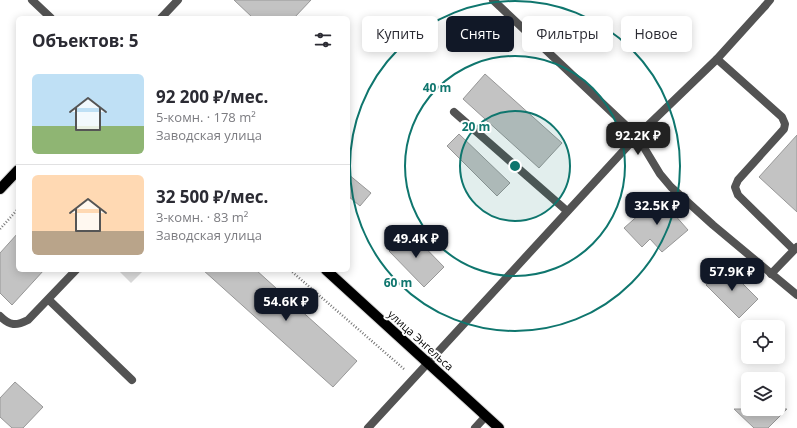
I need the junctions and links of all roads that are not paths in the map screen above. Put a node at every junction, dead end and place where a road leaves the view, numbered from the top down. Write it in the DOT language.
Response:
graph roads {
  1 [pos="32,0"];
  2 [pos="178,0"];
  3 [pos="493,0"];
  4 [pos="768,3"];
  5 [pos="49,16"];
  6 [pos="163,16"];
  7 [pos="718,59"];
  8 [pos="454,112"];
  9 [pos="636,136"];
  10 [pos="16,172"];
  11 [pos="0,189"];
  12 [pos="567,211"];
  13 [pos="795,249"];
  14 [pos="74,272"];
  15 [pos="328,272"];
  16 [pos="771,274"];
  17 [pos="797,295"];
  18 [pos="49,300"];
  19 [pos="0,316"];
  20 [pos="427,362"];
  21 [pos="132,380"];
  22 [pos="486,416"];
  23 [pos="368,428"];
  24 [pos="475,428"];
  25 [pos="499,428"];
  1 -- 5 [label="street"];
  2 -- 6 [label="street"];
  3 -- 9 [label="street"];
  4 -- 7 [label="street"];
  7 -- 9 [label="street"];
  7 -- 13 [label="street"];
  8 -- 12 [label="street"];
  9 -- 12 [label="street"];
  9 -- 16 [label="street"];
  10 -- 11 [label="main road"];
  12 -- 20 [label="street"];
  13 -- 16 [label="street"];
  14 -- 18 [label="street"];
  15 -- 20 [label="main road, улица Энгельса"];
  16 -- 17 [label="street"];
  18 -- 19 [label="street"];
  18 -- 21 [label="street"];
  20 -- 22 [label="main road, улица Энгельса"];
  20 -- 23 [label="street"];
  22 -- 24 [label="street"];
  22 -- 25 [label="main road, улица Энгельса"];
}
